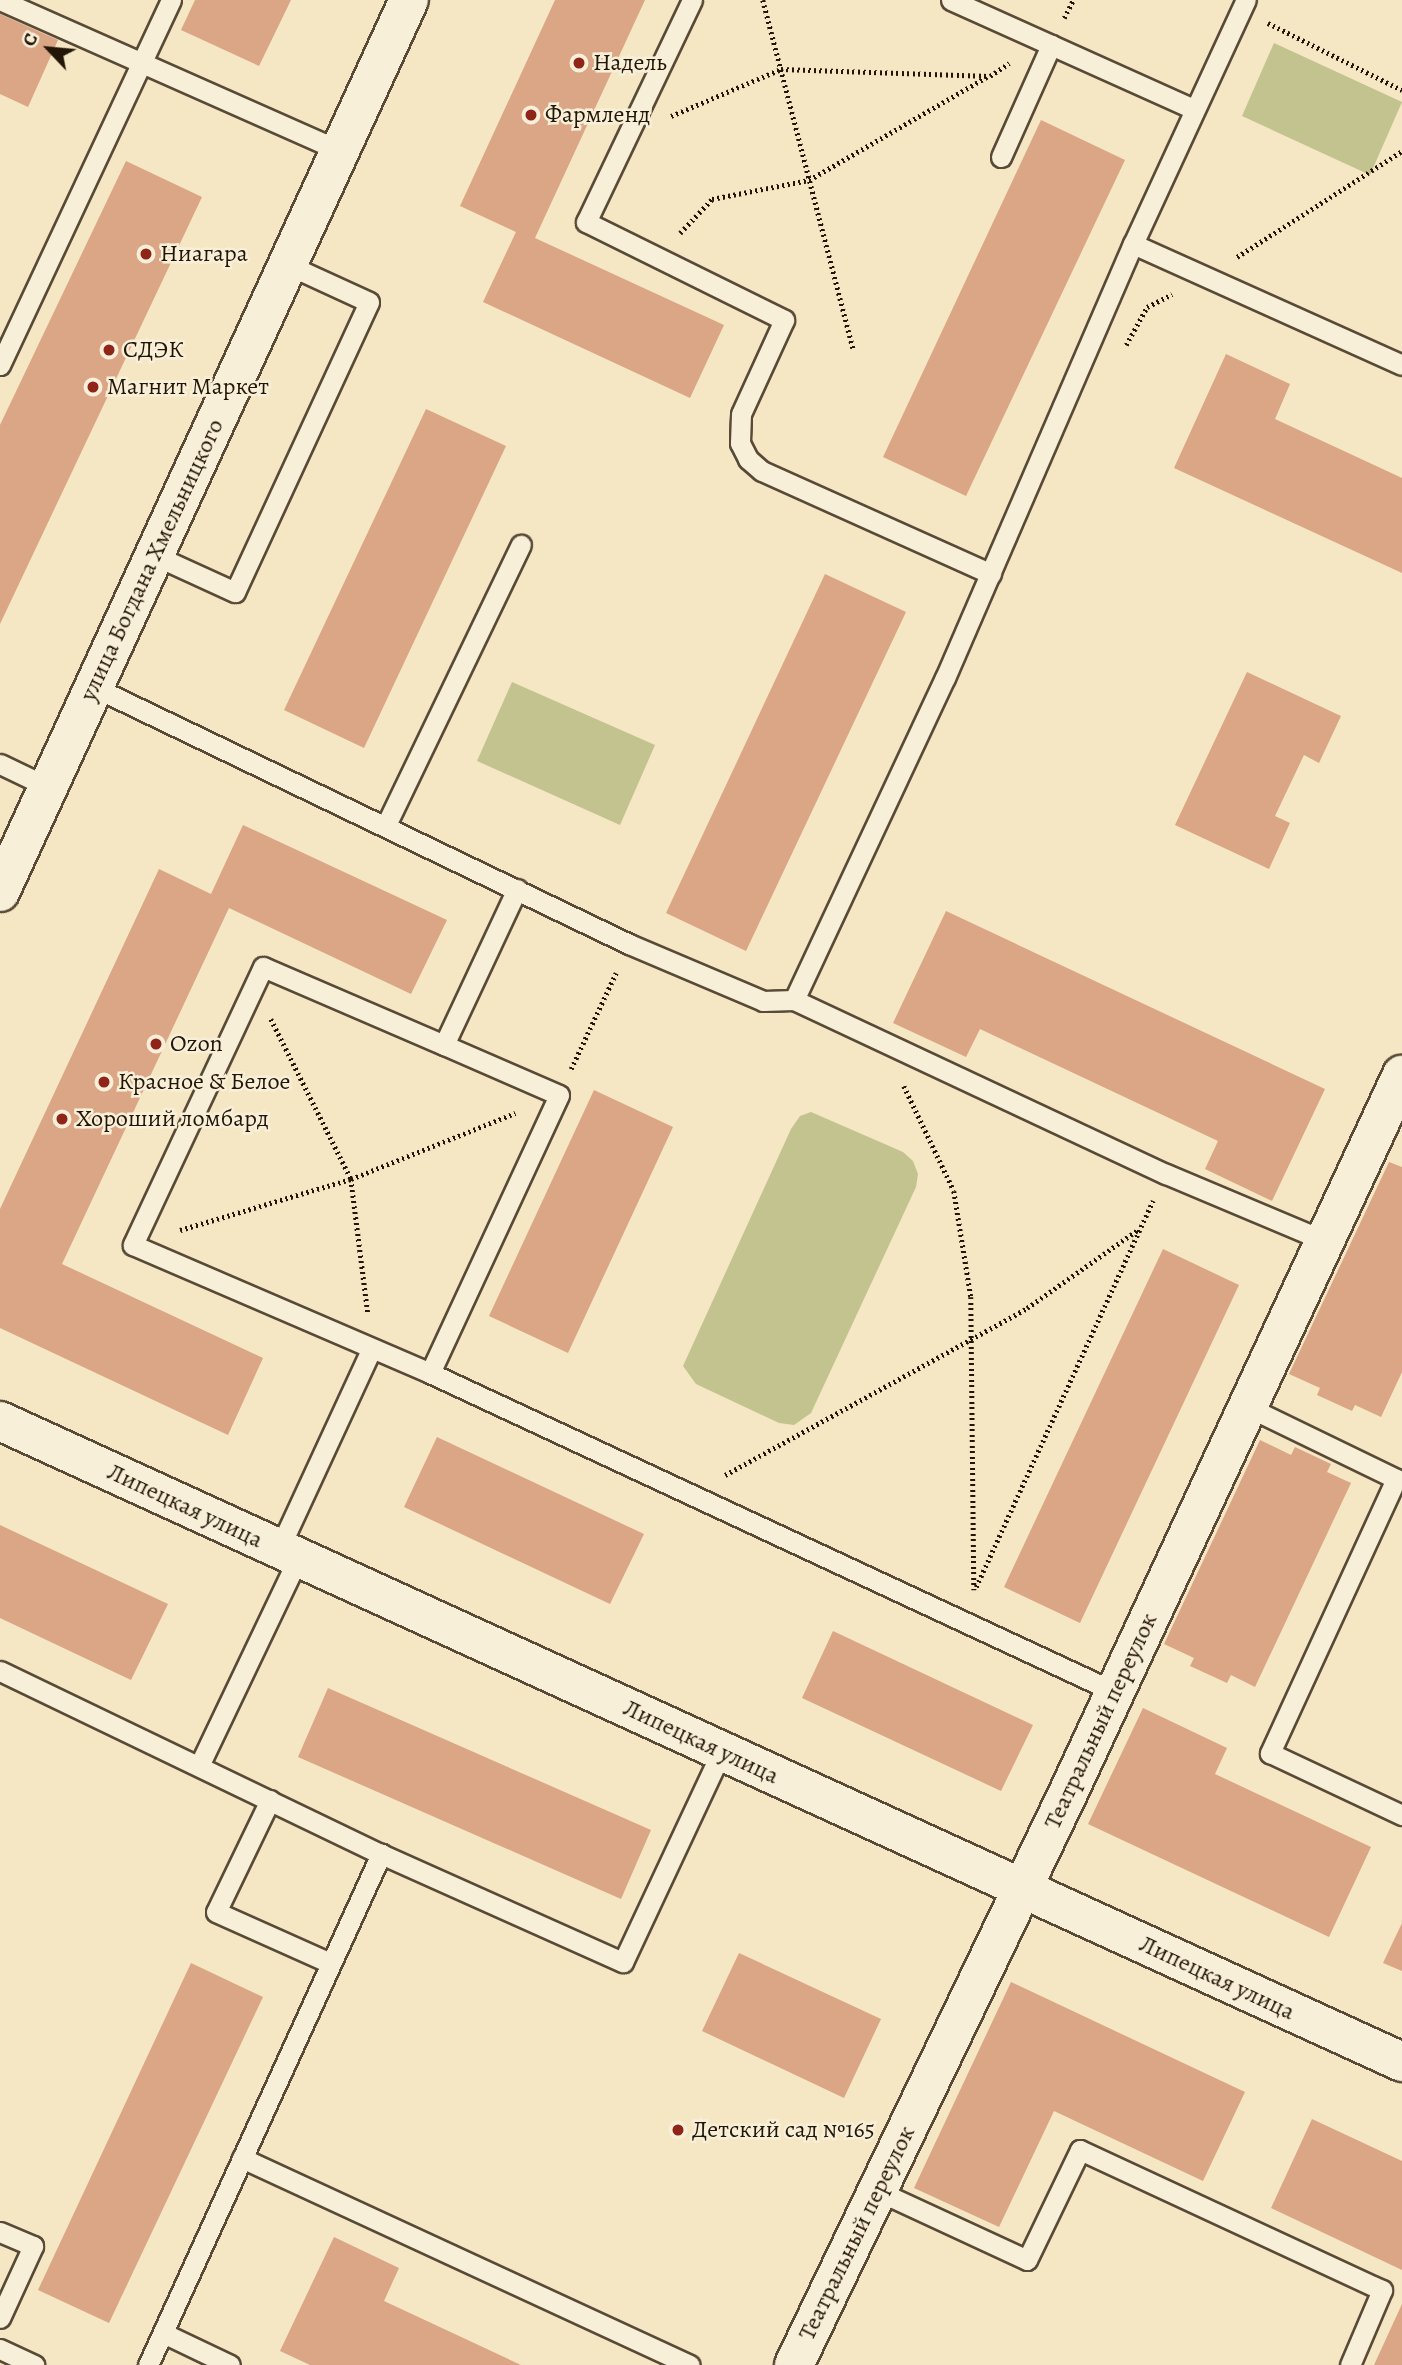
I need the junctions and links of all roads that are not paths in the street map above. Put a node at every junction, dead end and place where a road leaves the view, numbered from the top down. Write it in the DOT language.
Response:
graph roads {
  1 [pos="0,0"];
  2 [pos="171,0"];
  3 [pos="409,0"];
  4 [pos="692,0"];
  5 [pos="951,0"];
  6 [pos="1244,5"];
  7 [pos="1047,43"];
  8 [pos="141,66"];
  9 [pos="1193,109"];
  10 [pos="340,152"];
  11 [pos="1001,157"];
  12 [pos="1133,244"];
  13 [pos="288,265"];
  14 [pos="0,365"];
  15 [pos="1402,365"];
  16 [pos="521,545"];
  17 [pos="154,555"];
  18 [pos="991,574"];
  19 [pos="94,687"];
  20 [pos="0,765"];
  21 [pos="48,787"];
  22 [pos="386,825"];
  23 [pos="517,889"];
  24 [pos="0,892"];
  25 [pos="794,1000"];
  26 [pos="444,1045"];
  27 [pos="1402,1075"];
  28 [pos="1393,1117"];
  29 [pos="1325,1241"];
  30 [pos="372,1348"];
  31 [pos="430,1373"];
  32 [pos="1248,1407"];
  33 [pos="0,1421"];
  34 [pos="1399,1474"];
  35 [pos="289,1553"];
  36 [pos="0,1671"];
  37 [pos="1115,1692"];
  38 [pos="722,1751"];
  39 [pos="199,1766"];
  40 [pos="270,1800"];
  41 [pos="1402,1815"];
  42 [pos="381,1854"];
  43 [pos="1023,1889"];
  44 [pos="330,1963"];
  45 [pos="1402,2062"];
  46 [pos="242,2158"];
  47 [pos="878,2191"];
  48 [pos="0,2232"];
  49 [pos="0,2318"];
  50 [pos="163,2333"];
  51 [pos="0,2349"];
  52 [pos="35,2365"];
  53 [pos="148,2365"];
  54 [pos="230,2365"];
  55 [pos="689,2365"];
  56 [pos="794,2365"];
  57 [pos="1350,2365"];
  1 -- 8 [label="lane"];
  2 -- 8 [label="lane"];
  3 -- 10 [label="street, улица Богдана Хмельницкого"];
  4 -- 18 [label="lane"];
  5 -- 7 [label="lane"];
  6 -- 9 [label="lane"];
  7 -- 9 [label="lane"];
  7 -- 11 [label="lane"];
  8 -- 10 [label="lane"];
  8 -- 14 [label="lane"];
  9 -- 12 [label="lane"];
  10 -- 13 [label="street, улица Богдана Хмельницкого"];
  12 -- 15 [label="lane"];
  12 -- 18 [label="lane"];
  13 -- 17 [label="street, улица Богдана Хмельницкого"];
  13 -- 17 [label="lane"];
  16 -- 22 [label="lane"];
  17 -- 19 [label="street, улица Богдана Хмельницкого"];
  18 -- 25 [label="lane"];
  19 -- 21 [label="street, улица Богдана Хмельницкого"];
  19 -- 22 [label="lane"];
  20 -- 21 [label="lane"];
  21 -- 24 [label="street, улица Богдана Хмельницкого"];
  22 -- 23 [label="lane"];
  23 -- 25 [label="lane"];
  23 -- 26 [label="lane"];
  25 -- 29 [label="lane"];
  26 -- 30 [label="lane"];
  26 -- 31 [label="lane"];
  27 -- 28 [label="street, Театральный переулок"];
  28 -- 29 [label="street, Театральный переулок"];
  29 -- 32 [label="street, Театральный переулок"];
  30 -- 31 [label="lane"];
  30 -- 35 [label="lane"];
  31 -- 37 [label="lane"];
  32 -- 34 [label="lane"];
  32 -- 37 [label="street, Театральный переулок"];
  33 -- 35 [label="street, Липецкая улица"];
  34 -- 41 [label="lane"];
  35 -- 38 [label="street, Липецкая улица"];
  35 -- 39 [label="lane"];
  36 -- 39 [label="lane"];
  37 -- 43 [label="street, Театральный переулок"];
  38 -- 42 [label="lane"];
  38 -- 43 [label="street, Липецкая улица"];
  39 -- 40 [label="lane"];
  40 -- 42 [label="lane"];
  40 -- 44 [label="lane"];
  42 -- 44 [label="lane"];
  43 -- 45 [label="street, Липецкая улица"];
  43 -- 47 [label="street, Театральный переулок"];
  44 -- 46 [label="lane"];
  46 -- 50 [label="lane"];
  46 -- 55 [label="lane"];
  47 -- 56 [label="street, Театральный переулок"];
  47 -- 57 [label="lane"];
  48 -- 49 [label="lane"];
  50 -- 53 [label="lane"];
  50 -- 54 [label="lane"];
  51 -- 52 [label="lane"];
}
